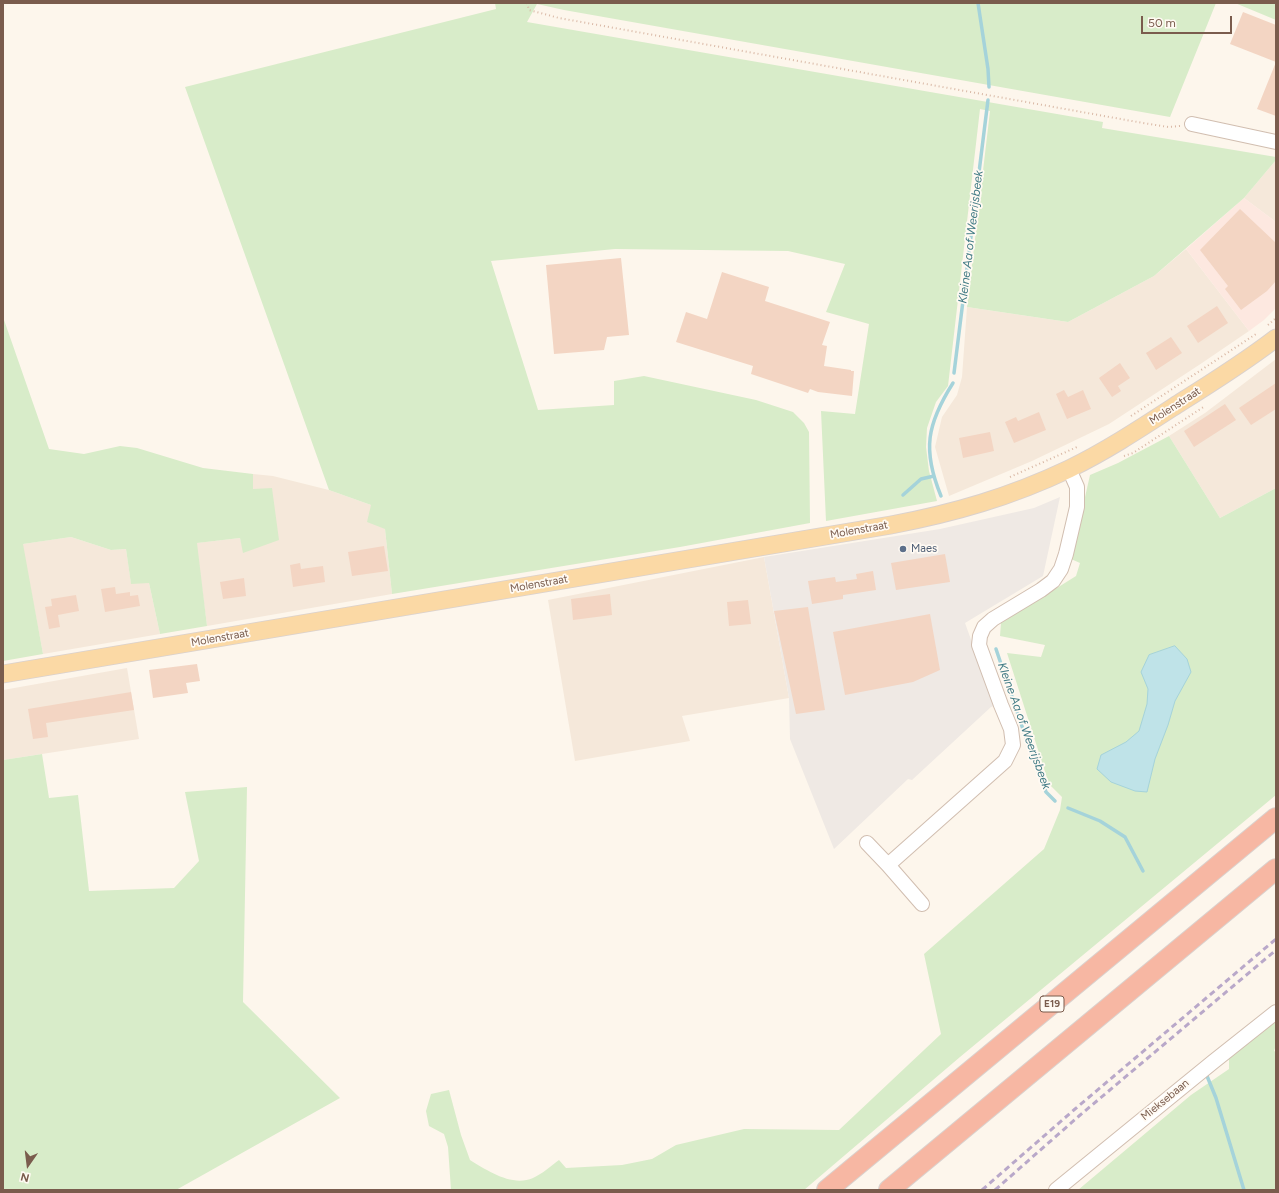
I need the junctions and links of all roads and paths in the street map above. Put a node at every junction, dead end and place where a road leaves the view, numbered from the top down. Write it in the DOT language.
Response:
graph roads {
  1 [pos="527,3"];
  2 [pos="1192,124"];
  3 [pos="1276,142"];
  4 [pos="1276,318"];
  5 [pos="1272,332"];
  6 [pos="1257,333"];
  7 [pos="1125,420"];
  8 [pos="1078,447"];
  9 [pos="1069,469"];
  10 [pos="1008,478"];
  11 [pos="3,674"];
  12 [pos="1276,818"];
  13 [pos="868,843"];
  14 [pos="888,865"];
  15 [pos="1276,869"];
  16 [pos="922,904"];
  17 [pos="1276,1012"];
  18 [pos="827,1190"];
  19 [pos="889,1190"];
  20 [pos="1056,1190"];
  1 -- 2 [label="path"];
  2 -- 3 [label="street"];
  4 -- 5 [label="path"];
  5 -- 9 [label="main road, Molenstraat"];
  6 -- 7 [label="path"];
  8 -- 10 [label="path"];
  9 -- 11 [label="main road, Molenstraat"];
  9 -- 14 [label="street"];
  12 -- 18 [label="highway, E19"];
  13 -- 14 [label="street"];
  14 -- 16 [label="street"];
  15 -- 19 [label="highway"];
  17 -- 20 [label="street, Mieksebaan"];
}
